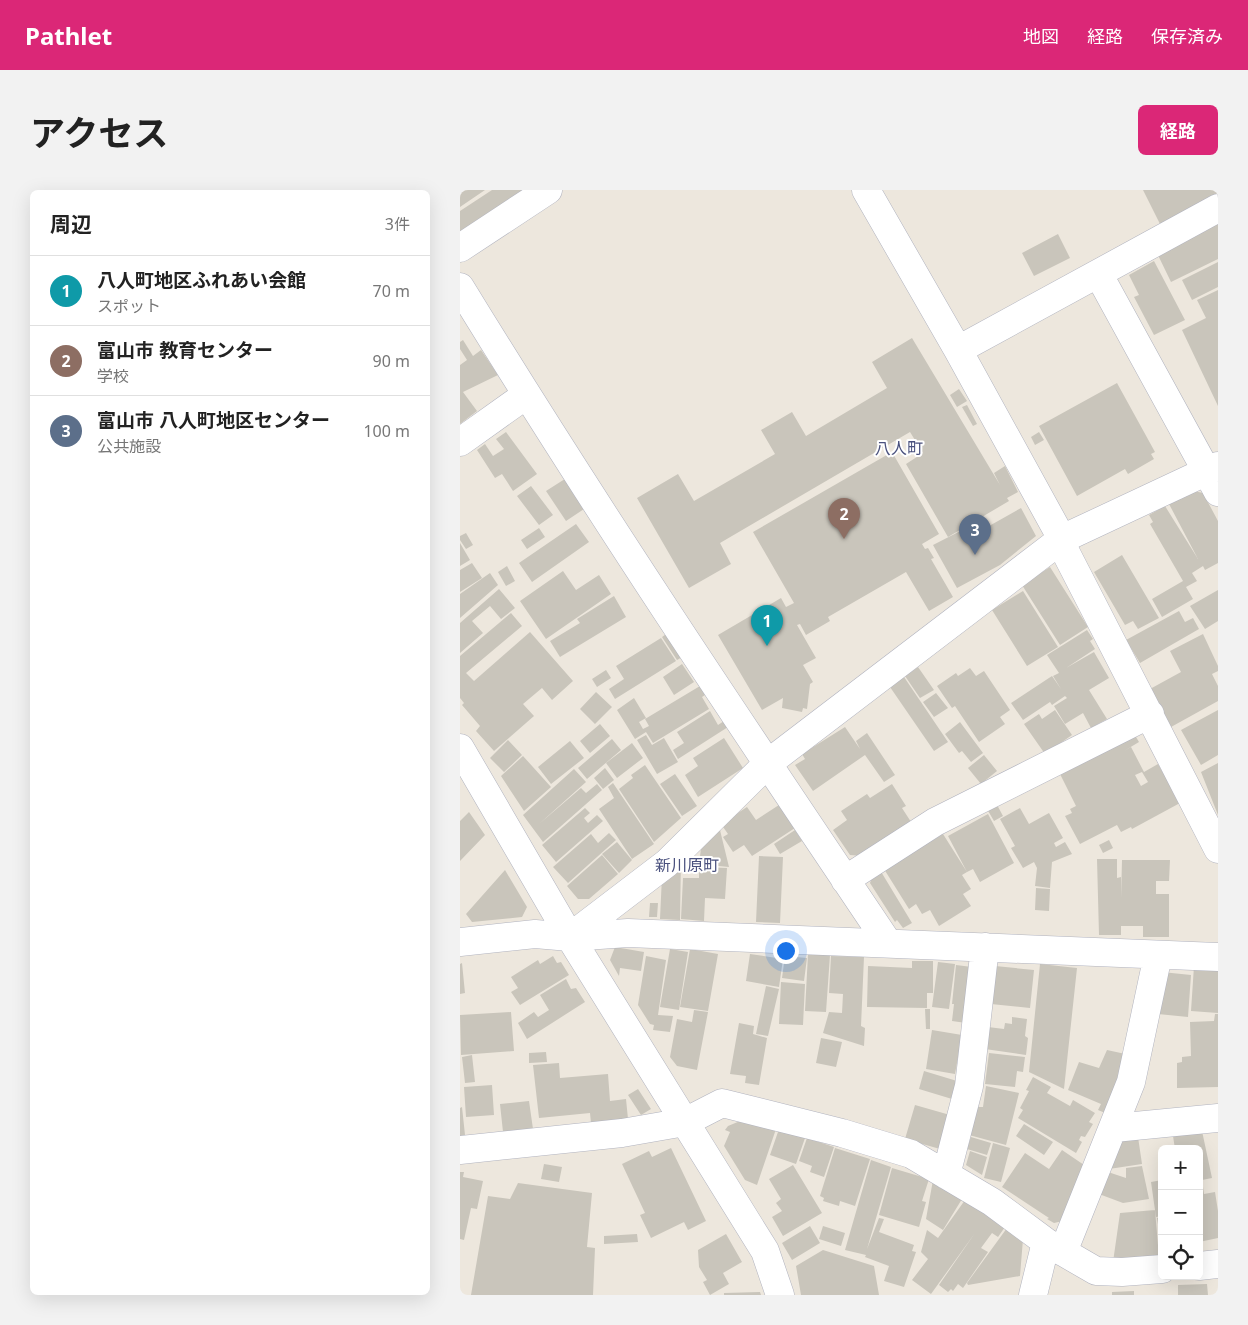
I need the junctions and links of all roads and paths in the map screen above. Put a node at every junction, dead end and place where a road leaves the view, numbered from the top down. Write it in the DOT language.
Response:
graph roads {
  1 [pos="548,190"];
  2 [pos="866,190"];
  3 [pos="1218,208"];
  4 [pos="460,248"];
  5 [pos="1099,275"];
  6 [pos="460,286"];
  7 [pos="958,350"];
  8 [pos="526,394"];
  9 [pos="460,442"];
  10 [pos="1214,476"];
  11 [pos="1062,539"];
  12 [pos="1150,714"];
  13 [pos="460,748"];
  14 [pos="766,764"];
  15 [pos="1218,850"];
  16 [pos="845,880"];
  17 [pos="570,936"];
  18 [pos="460,942"];
  19 [pos="888,943"];
  20 [pos="985,947"];
  21 [pos="1158,955"];
  22 [pos="1218,957"];
  23 [pos="1218,1118"];
  24 [pos="685,1122"];
  25 [pos="1114,1128"];
  26 [pos="460,1150"];
  27 [pos="946,1175"];
  28 [pos="1055,1247"];
  29 [pos="1218,1264"];
  30 [pos="1203,1266"];
  31 [pos="1158,1269"];
  32 [pos="780,1295"];
  33 [pos="1033,1295"];
  1 -- 4 [label="street"];
  2 -- 7 [label="street"];
  3 -- 5 [label="street"];
  5 -- 7 [label="street"];
  5 -- 10 [label="street"];
  6 -- 8 [label="street"];
  7 -- 11 [label="street"];
  8 -- 9 [label="street"];
  8 -- 14 [label="street"];
  10 -- 11 [label="street"];
  11 -- 12 [label="street"];
  11 -- 14 [label="street"];
  12 -- 15 [label="street"];
  12 -- 16 [label="street"];
  13 -- 17 [label="street"];
  14 -- 16 [label="street"];
  14 -- 17 [label="street"];
  16 -- 19 [label="street"];
  17 -- 18 [label="street"];
  17 -- 19 [label="street"];
  17 -- 24 [label="street"];
  19 -- 20 [label="street"];
  20 -- 21 [label="street"];
  20 -- 27 [label="street"];
  21 -- 22 [label="street"];
  21 -- 25 [label="street"];
  23 -- 25 [label="street"];
  24 -- 26 [label="street"];
  24 -- 27 [label="street"];
  24 -- 32 [label="street"];
  25 -- 28 [label="street"];
  27 -- 28 [label="street"];
  28 -- 31 [label="street"];
  28 -- 33 [label="street"];
  29 -- 30 [label="street"];
}
